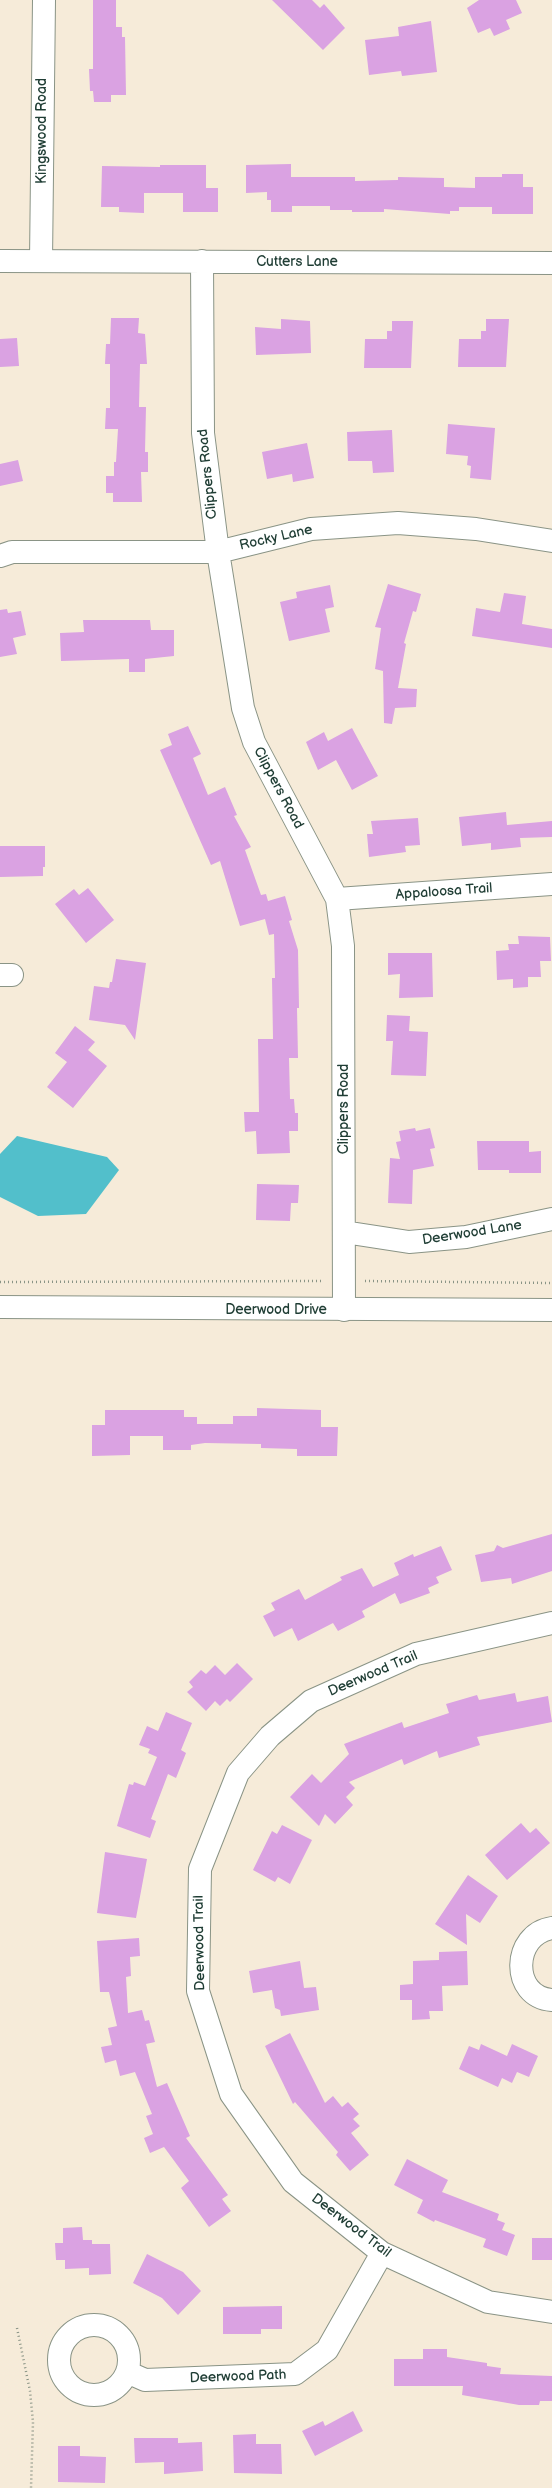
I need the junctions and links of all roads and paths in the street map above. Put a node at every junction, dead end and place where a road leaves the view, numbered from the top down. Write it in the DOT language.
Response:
graph roads {
  1 [pos="44,0"];
  2 [pos="0,261"];
  3 [pos="202,261"];
  4 [pos="41,262"];
  5 [pos="552,263"];
  6 [pos="552,541"];
  7 [pos="218,552"];
  8 [pos="0,556"];
  9 [pos="552,884"];
  10 [pos="337,899"];
  11 [pos="552,1219"];
  12 [pos="344,1232"];
  13 [pos="344,1281"];
  14 [pos="0,1282"];
  15 [pos="552,1283"];
  16 [pos="0,1308"];
  17 [pos="344,1310"];
  18 [pos="552,1310"];
  19 [pos="552,1624"];
  20 [pos="552,1928"];
  21 [pos="552,2000"];
  22 [pos="382,2253"];
  23 [pos="552,2312"];
  24 [pos="17,2328"];
  25 [pos="127,2372"];
  26 [pos="32,2488"];
  1 -- 4 [label="street, Kingswood Road"];
  2 -- 4 [label="street, Cutters Lane"];
  3 -- 4 [label="street, Cutters Lane"];
  3 -- 5 [label="street, Cutters Lane"];
  3 -- 7 [label="street, Clippers Road"];
  6 -- 7 [label="street, Rocky Lane"];
  7 -- 8 [label="street, Rocky Lane"];
  7 -- 10 [label="street, Clippers Road"];
  9 -- 10 [label="street, Appaloosa Trail"];
  10 -- 12 [label="street, Clippers Road"];
  11 -- 12 [label="street, Deerwood Lane"];
  12 -- 13 [label="street, Clippers Road"];
  13 -- 14 [label="path"];
  13 -- 15 [label="path"];
  13 -- 17 [label="street, Clippers Road"];
  16 -- 17 [label="street, Deerwood Drive"];
  17 -- 18 [label="street, Deerwood Drive"];
  19 -- 22 [label="street, Deerwood Trail"];
  20 -- 21 [label="street"];
  22 -- 23 [label="street, Deerwood Trail"];
  22 -- 25 [label="street, Deerwood Path"];
  24 -- 26 [label="path"];
}
